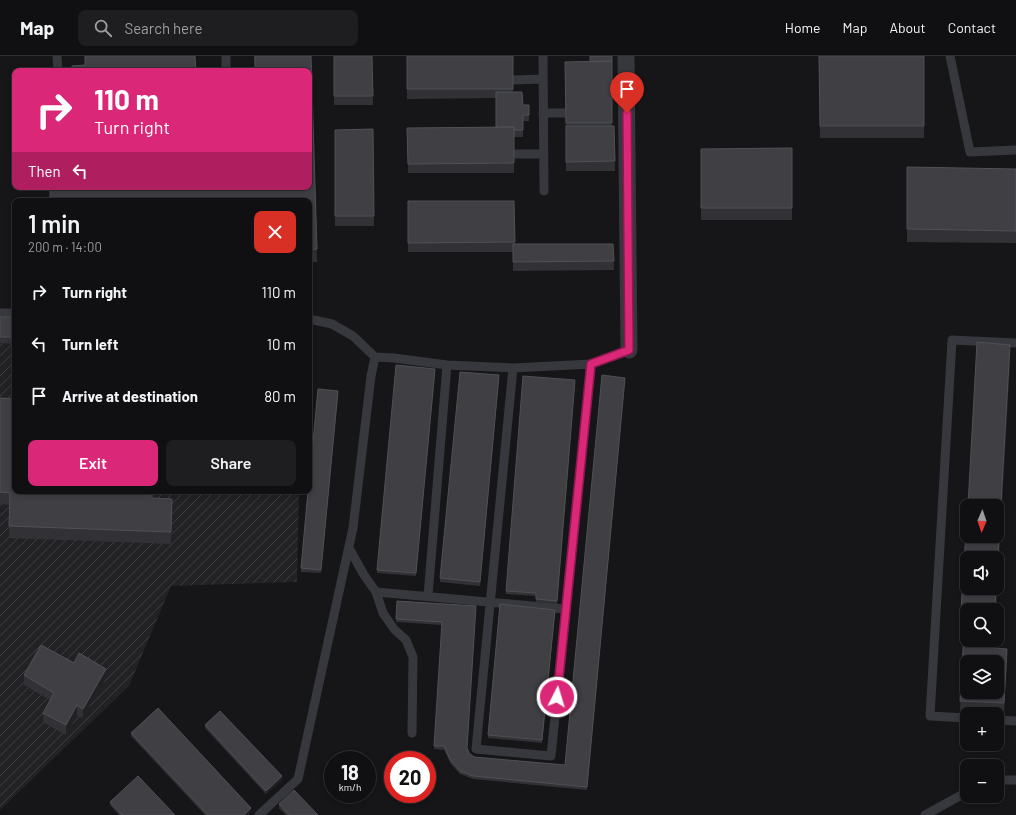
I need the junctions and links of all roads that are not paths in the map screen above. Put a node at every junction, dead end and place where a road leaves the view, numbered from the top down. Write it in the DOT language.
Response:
graph roads {
  1 [pos="57,56"];
  2 [pos="226,56"];
  3 [pos="543,56"];
  4 [pos="626,56"];
  5 [pos="950,56"];
  6 [pos="58,68"];
  7 [pos="226,68"];
  8 [pos="543,79"];
  9 [pos="513,80"];
  10 [pos="544,113"];
  11 [pos="566,113"];
  12 [pos="1016,150"];
  13 [pos="514,154"];
  14 [pos="544,154"];
  15 [pos="544,191"];
  16 [pos="0,313"];
  17 [pos="12,313"];
  18 [pos="312,320"];
  19 [pos="1016,343"];
  20 [pos="629,350"];
  21 [pos="375,357"];
  22 [pos="591,364"];
  23 [pos="448,365"];
  24 [pos="512,368"];
  25 [pos="349,548"];
  26 [pos="376,592"];
  27 [pos="428,596"];
  28 [pos="489,602"];
  29 [pos="565,609"];
  30 [pos="960,718"];
  31 [pos="1004,720"];
  32 [pos="1016,721"];
  33 [pos="412,733"];
  34 [pos="1004,780"];
  35 [pos="1016,780"];
  36 [pos="960,796"];
  37 [pos="259,815"];
  38 [pos="925,815"];
  1 -- 6 [label="lane"];
  2 -- 7 [label="lane"];
  3 -- 8 [label="lane"];
  4 -- 20 [label="street"];
  5 -- 12 [label="lane"];
  8 -- 9 [label="lane"];
  8 -- 10 [label="lane"];
  10 -- 11 [label="lane"];
  10 -- 14 [label="lane"];
  13 -- 14 [label="lane"];
  14 -- 15 [label="lane"];
  16 -- 17 [label="lane"];
  18 -- 21 [label="lane"];
  19 -- 30 [label="lane"];
  20 -- 22 [label="lane"];
  21 -- 23 [label="lane"];
  21 -- 25 [label="lane"];
  22 -- 24 [label="lane"];
  22 -- 29 [label="lane"];
  23 -- 24 [label="lane"];
  23 -- 27 [label="lane"];
  24 -- 28 [label="lane"];
  25 -- 26 [label="lane"];
  25 -- 37 [label="lane"];
  26 -- 27 [label="lane"];
  26 -- 33 [label="lane"];
  27 -- 28 [label="lane"];
  28 -- 29 [label="lane"];
  28 -- 29 [label="lane"];
  31 -- 32 [label="lane"];
  34 -- 35 [label="lane"];
  36 -- 38 [label="lane"];
}
